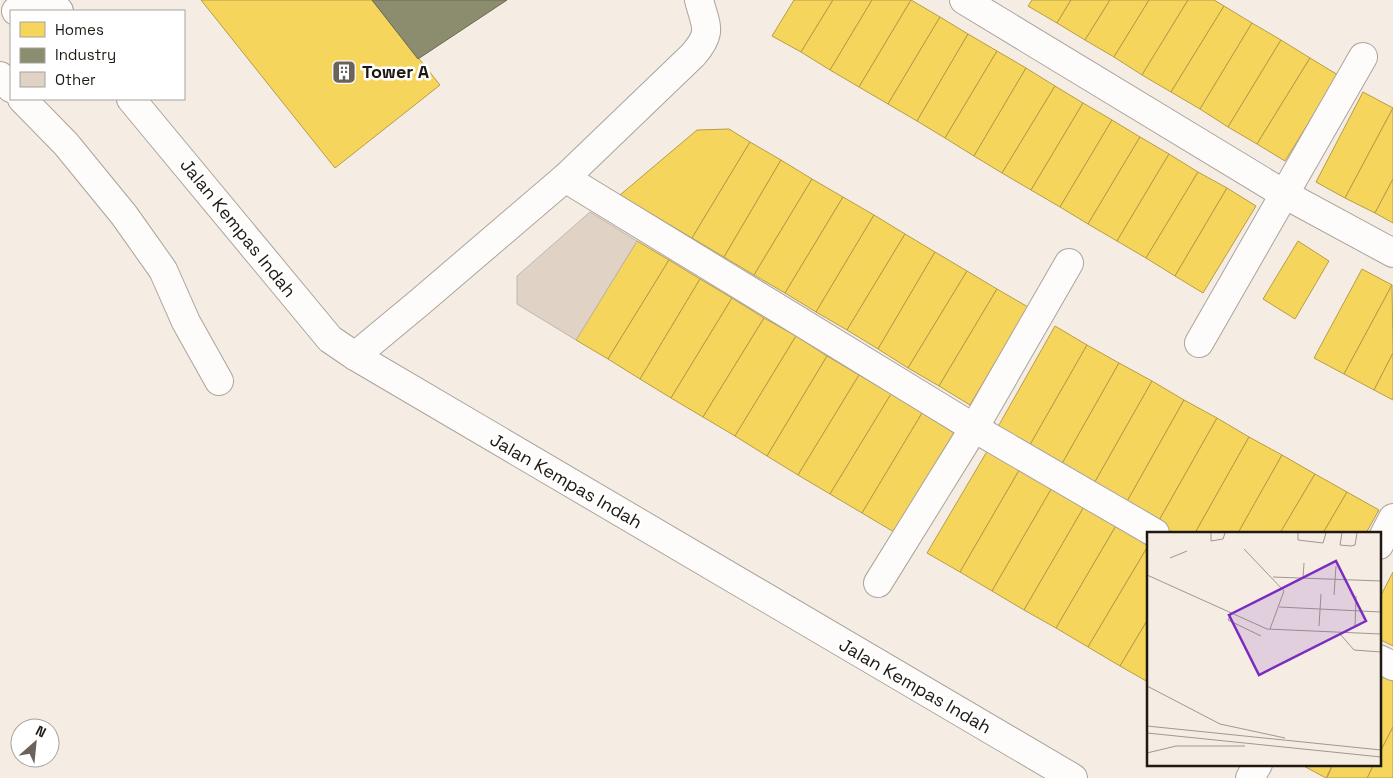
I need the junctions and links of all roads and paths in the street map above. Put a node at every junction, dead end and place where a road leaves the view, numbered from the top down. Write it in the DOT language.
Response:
graph roads {
  1 [pos="36,0"];
  2 [pos="50,0"];
  3 [pos="699,0"];
  4 [pos="966,0"];
  5 [pos="18,10"];
  6 [pos="58,10"];
  7 [pos="1363,57"];
  8 [pos="0,76"];
  9 [pos="10,87"];
  10 [pos="23,100"];
  11 [pos="132,100"];
  12 [pos="565,178"];
  13 [pos="1284,194"];
  14 [pos="1393,253"];
  15 [pos="1069,263"];
  16 [pos="1199,343"];
  17 [pos="355,356"];
  18 [pos="219,381"];
  19 [pos="974,428"];
  20 [pos="1393,518"];
  21 [pos="1153,532"];
  22 [pos="1380,543"];
  23 [pos="878,583"];
  24 [pos="1380,660"];
  25 [pos="1393,666"];
  26 [pos="1257,766"];
  27 [pos="1058,774"];
  28 [pos="1250,778"];
  1 -- 5 [label="street"];
  2 -- 6 [label="street"];
  3 -- 12 [label="street"];
  4 -- 13 [label="street"];
  7 -- 13 [label="street"];
  8 -- 9 [label="street"];
  10 -- 18 [label="street"];
  11 -- 17 [label="street, Jalan Kempas Indah"];
  12 -- 17 [label="street"];
  12 -- 19 [label="street"];
  13 -- 14 [label="street"];
  13 -- 16 [label="street"];
  15 -- 19 [label="street"];
  17 -- 27 [label="street, Jalan Kempas Indah"];
  19 -- 21 [label="street"];
  19 -- 23 [label="street"];
  20 -- 22 [label="street"];
  24 -- 25 [label="street"];
  26 -- 28 [label="street"];
}
